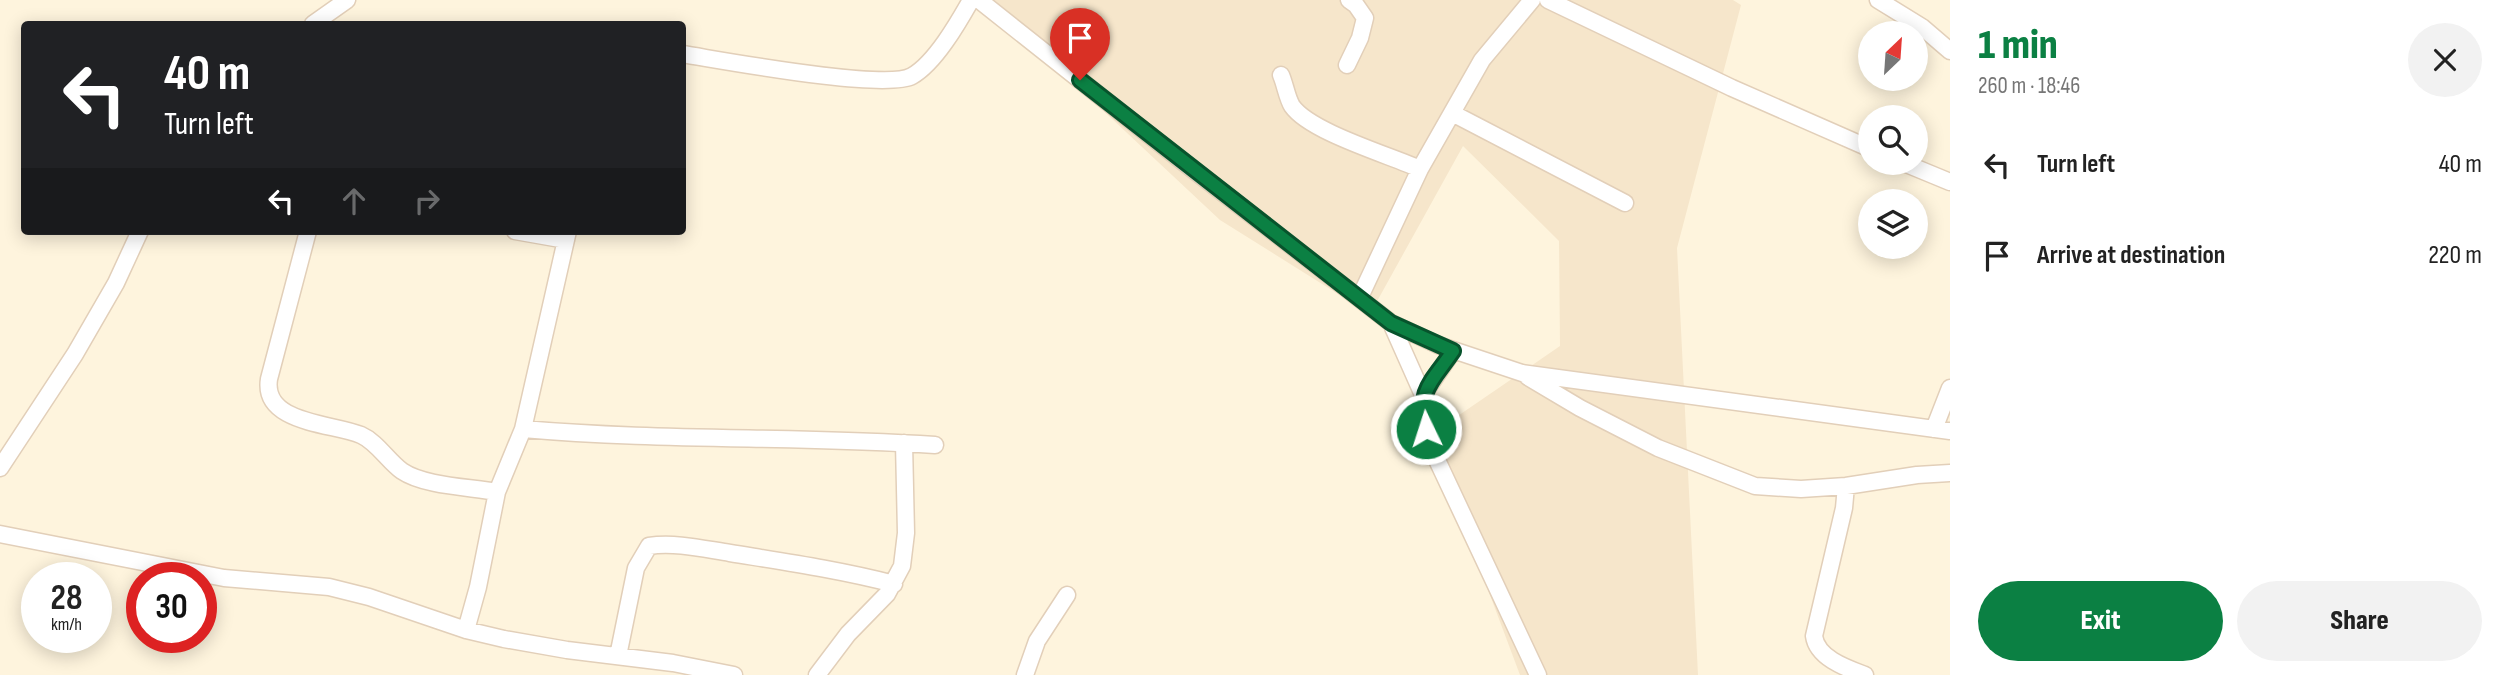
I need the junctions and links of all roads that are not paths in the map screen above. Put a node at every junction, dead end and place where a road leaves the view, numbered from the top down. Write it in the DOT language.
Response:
graph roads {
  1 [pos="346,0"];
  2 [pos="971,0"];
  3 [pos="979,0"];
  4 [pos="1349,0"];
  5 [pos="1532,0"];
  6 [pos="1548,0"];
  7 [pos="1878,0"];
  8 [pos="317,21"];
  9 [pos="1950,51"];
  10 [pos="686,55"];
  11 [pos="1347,65"];
  12 [pos="1281,75"];
  13 [pos="1452,113"];
  14 [pos="1858,143"];
  15 [pos="1420,169"];
  16 [pos="1928,173"];
  17 [pos="1950,182"];
  18 [pos="1625,203"];
  19 [pos="138,235"];
  20 [pos="307,235"];
  21 [pos="567,235"];
  22 [pos="1360,297"];
  23 [pos="1391,323"];
  24 [pos="1453,351"];
  25 [pos="1522,373"];
  26 [pos="1950,388"];
  27 [pos="1423,395"];
  28 [pos="523,429"];
  29 [pos="1942,430"];
  30 [pos="904,443"];
  31 [pos="935,445"];
  32 [pos="0,468"];
  33 [pos="1950,472"];
  34 [pos="1846,486"];
  35 [pos="497,492"];
  36 [pos="0,534"];
  37 [pos="894,584"];
  38 [pos="1067,595"];
  39 [pos="466,630"];
  40 [pos="618,656"];
  41 [pos="734,675"];
  42 [pos="817,675"];
  43 [pos="1025,675"];
  44 [pos="1538,675"];
  45 [pos="1865,675"];
  1 -- 8 [label="street"];
  2 -- 10 [label="street"];
  3 -- 22 [label="street"];
  4 -- 11 [label="street"];
  5 -- 13 [label="street"];
  6 -- 14 [label="street"];
  7 -- 9 [label="street"];
  12 -- 15 [label="street"];
  13 -- 15 [label="street"];
  13 -- 18 [label="street"];
  15 -- 22 [label="street"];
  16 -- 17 [label="street"];
  19 -- 32 [label="street"];
  20 -- 35 [label="street"];
  21 -- 28 [label="street"];
  22 -- 23 [label="street"];
  23 -- 24 [label="street"];
  23 -- 27 [label="street"];
  24 -- 25 [label="street"];
  24 -- 27 [label="street"];
  25 -- 29 [label="street"];
  25 -- 34 [label="street"];
  26 -- 29 [label="street"];
  27 -- 44 [label="street"];
  28 -- 30 [label="street"];
  28 -- 35 [label="street"];
  30 -- 31 [label="street"];
  30 -- 37 [label="street"];
  33 -- 34 [label="street"];
  34 -- 45 [label="street"];
  35 -- 39 [label="street"];
  36 -- 39 [label="street"];
  37 -- 40 [label="street"];
  37 -- 42 [label="street"];
  38 -- 43 [label="street"];
  39 -- 40 [label="street"];
  40 -- 41 [label="street"];
}
